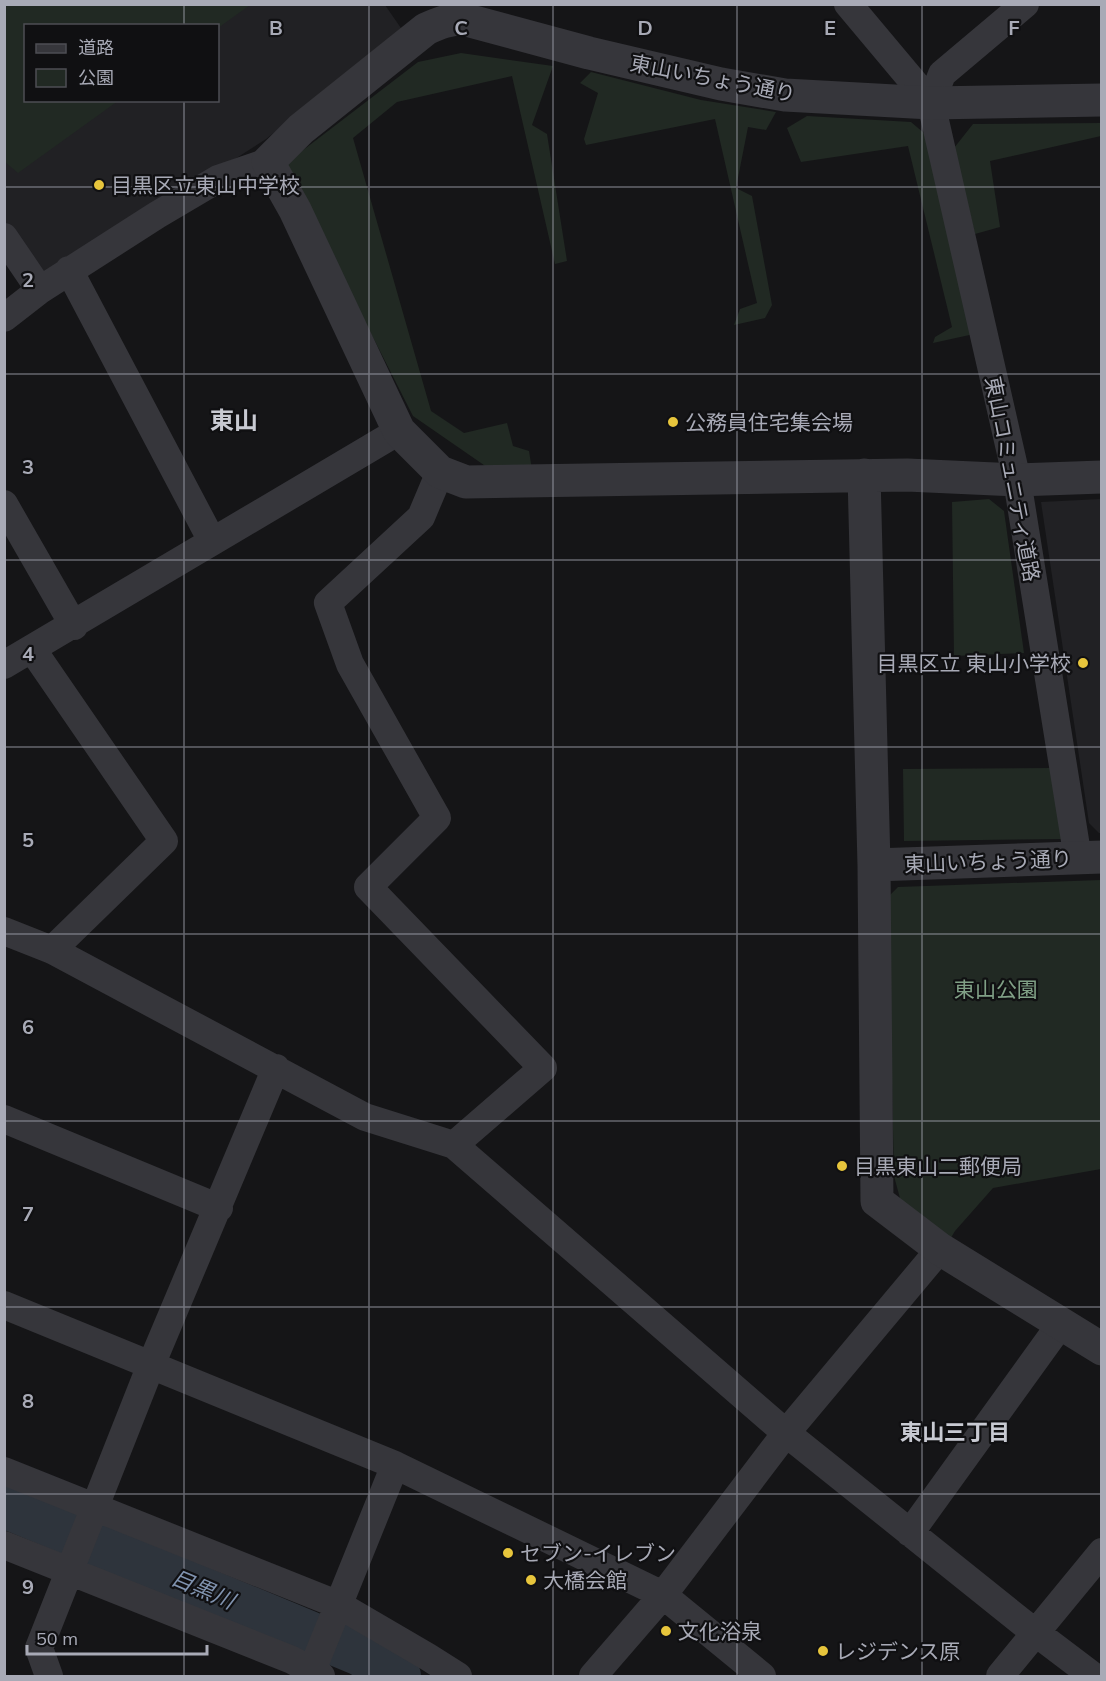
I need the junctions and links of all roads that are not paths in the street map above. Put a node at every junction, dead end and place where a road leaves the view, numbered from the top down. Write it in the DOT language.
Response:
graph roads {
  1 [pos="848,4"];
  2 [pos="1025,4"];
  3 [pos="454,12"];
  4 [pos="1101,100"];
  5 [pos="931,103"];
  6 [pos="268,162"];
  7 [pos="4,237"];
  8 [pos="69,270"];
  9 [pos="40,290"];
  10 [pos="4,318"];
  11 [pos="399,431"];
  12 [pos="440,472"];
  13 [pos="864,475"];
  14 [pos="1101,477"];
  15 [pos="1017,480"];
  16 [pos="4,504"];
  17 [pos="213,540"];
  18 [pos="74,626"];
  19 [pos="32,649"];
  20 [pos="4,665"];
  21 [pos="1090,858"];
  22 [pos="874,865"];
  23 [pos="4,931"];
  24 [pos="52,950"];
  25 [pos="276,1068"];
  26 [pos="4,1119"];
  27 [pos="454,1145"];
  28 [pos="219,1208"];
  29 [pos="940,1249"];
  30 [pos="4,1305"];
  31 [pos="1060,1325"];
  32 [pos="1101,1350"];
  33 [pos="151,1365"];
  34 [pos="786,1433"];
  35 [pos="395,1465"];
  36 [pos="4,1471"];
  37 [pos="92,1511"];
  38 [pos="910,1533"];
  39 [pos="4,1545"];
  40 [pos="1101,1552"];
  41 [pos="70,1567"];
  42 [pos="663,1595"];
  43 [pos="338,1609"];
  44 [pos="1035,1633"];
  45 [pos="315,1672"];
  46 [pos="49,1677"];
  47 [pos="458,1677"];
  48 [pos="593,1677"];
  49 [pos="762,1677"];
  50 [pos="1000,1677"];
  51 [pos="1093,1677"];
  1 -- 5 [label="street"];
  2 -- 5 [label="street"];
  3 -- 5 [label="street, 東山いちょう通り"];
  3 -- 6 [label="street"];
  4 -- 5 [label="street, 東山いちょう通り"];
  5 -- 15 [label="street, 東山コミュニティ道路"];
  6 -- 8 [label="street"];
  6 -- 11 [label="street"];
  7 -- 9 [label="street"];
  8 -- 9 [label="street"];
  8 -- 17 [label="street"];
  9 -- 10 [label="street"];
  11 -- 12 [label="street"];
  11 -- 17 [label="street"];
  12 -- 13 [label="street"];
  12 -- 27 [label="street"];
  13 -- 15 [label="street"];
  13 -- 22 [label="street"];
  14 -- 15 [label="street"];
  15 -- 21 [label="street, 東山コミュニティ道路"];
  16 -- 18 [label="street"];
  17 -- 18 [label="street"];
  18 -- 19 [label="street"];
  19 -- 20 [label="street"];
  19 -- 24 [label="street"];
  21 -- 22 [label="street, 東山いちょう通り"];
  22 -- 29 [label="street"];
  23 -- 24 [label="street"];
  24 -- 25 [label="street"];
  25 -- 27 [label="street"];
  25 -- 28 [label="street"];
  26 -- 28 [label="street"];
  27 -- 34 [label="street"];
  28 -- 33 [label="street"];
  29 -- 31 [label="street"];
  29 -- 34 [label="street"];
  30 -- 33 [label="street"];
  31 -- 32 [label="street"];
  31 -- 38 [label="street"];
  33 -- 35 [label="street"];
  33 -- 37 [label="street"];
  34 -- 38 [label="street"];
  34 -- 42 [label="street"];
  35 -- 42 [label="street"];
  35 -- 43 [label="street"];
  36 -- 37 [label="street"];
  37 -- 41 [label="street"];
  37 -- 43 [label="street"];
  38 -- 44 [label="street"];
  39 -- 41 [label="street"];
  40 -- 44 [label="street"];
  41 -- 45 [label="street"];
  41 -- 46 [label="street"];
  42 -- 48 [label="street"];
  42 -- 49 [label="street"];
  43 -- 45 [label="street"];
  43 -- 47 [label="street"];
  44 -- 50 [label="street"];
  44 -- 51 [label="street"];
}
